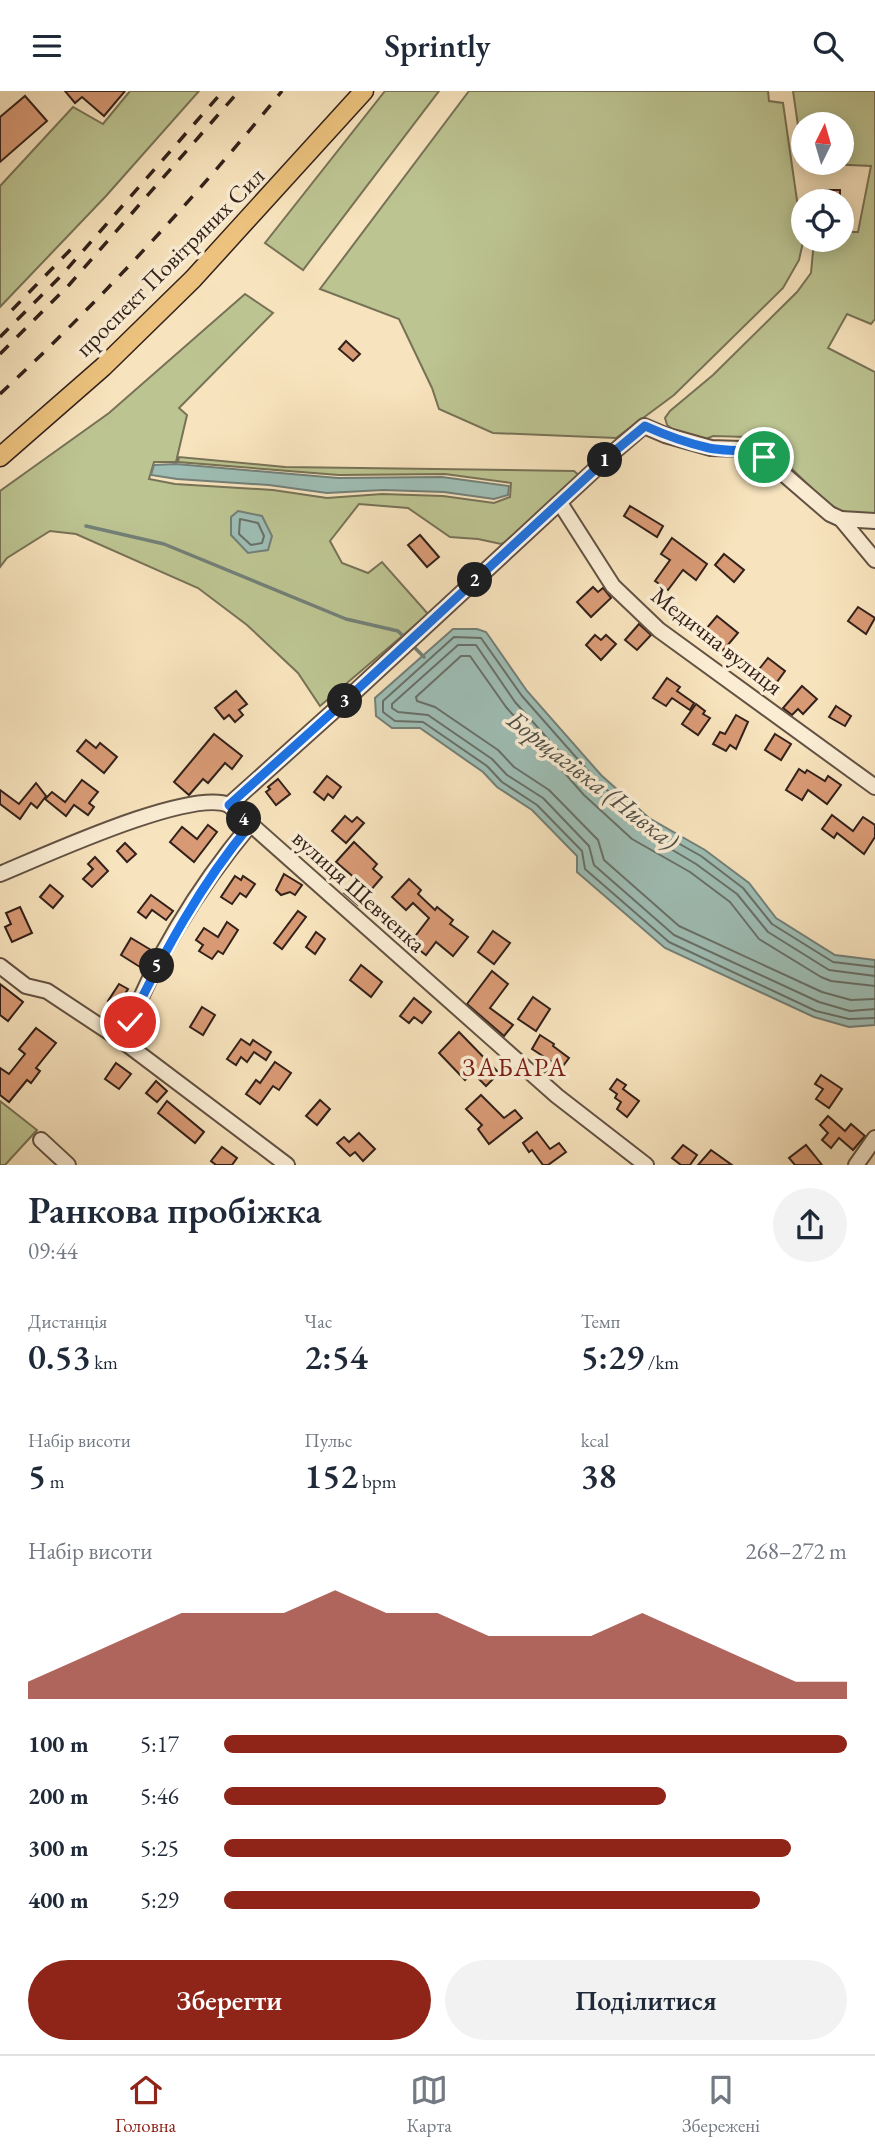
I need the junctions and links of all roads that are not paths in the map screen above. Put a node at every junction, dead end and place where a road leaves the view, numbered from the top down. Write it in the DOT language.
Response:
graph roads {
  1 [pos="364,91"];
  2 [pos="0,457"];
  3 [pos="559,503"];
  4 [pos="841,519"];
  5 [pos="875,521"];
  6 [pos="875,560"];
  7 [pos="875,787"];
  8 [pos="229,805"];
  9 [pos="250,825"];
  10 [pos="0,874"];
  11 [pos="0,966"];
  12 [pos="124,1042"];
  13 [pos="875,1138"];
  14 [pos="41,1140"];
  15 [pos="68,1165"];
  16 [pos="287,1165"];
  17 [pos="646,1165"];
  18 [pos="856,1165"];
  1 -- 2 [label="main road, проспект Повітряних Сил"];
  3 -- 4 [label="street"];
  3 -- 7 [label="street, Медична вулиця"];
  3 -- 8 [label="street"];
  4 -- 5 [label="street"];
  4 -- 6 [label="street"];
  8 -- 9 [label="street, вулиця Шевченка"];
  8 -- 10 [label="street"];
  9 -- 12 [label="street"];
  9 -- 17 [label="street, вулиця Шевченка"];
  11 -- 12 [label="street"];
  12 -- 16 [label="street"];
  13 -- 18 [label="street"];
  14 -- 15 [label="street"];
}
